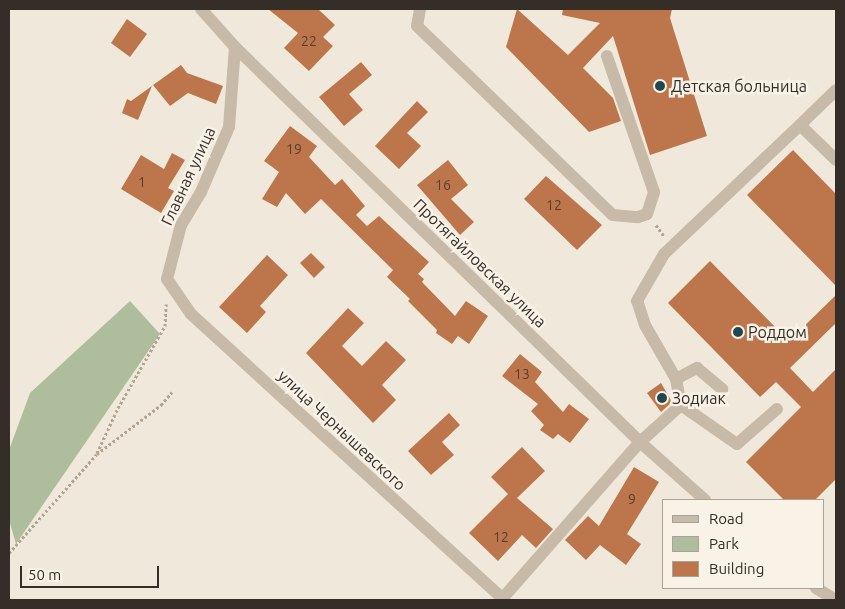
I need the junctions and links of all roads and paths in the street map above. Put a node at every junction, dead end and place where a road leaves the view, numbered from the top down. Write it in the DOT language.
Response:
graph roads {
  1 [pos="420,9"];
  2 [pos="205,10"];
  3 [pos="235,47"];
  4 [pos="608,56"];
  5 [pos="836,90"];
  6 [pos="800,125"];
  7 [pos="836,160"];
  8 [pos="167,279"];
  9 [pos="165,326"];
  10 [pos="676,379"];
  11 [pos="722,389"];
  12 [pos="172,392"];
  13 [pos="681,405"];
  14 [pos="777,409"];
  15 [pos="640,442"];
  16 [pos="97,454"];
  17 [pos="703,499"];
  18 [pos="9,553"];
  19 [pos="818,589"];
  20 [pos="503,600"];
  21 [pos="836,600"];
  1 -- 4 [label="street"];
  2 -- 3 [label="street"];
  3 -- 8 [label="street, Главная улица"];
  3 -- 15 [label="street, Протягайловская улица"];
  5 -- 6 [label="street"];
  6 -- 7 [label="street"];
  6 -- 10 [label="street"];
  8 -- 20 [label="street, улица Чернышевского"];
  9 -- 16 [label="path"];
  10 -- 11 [label="street"];
  10 -- 13 [label="street"];
  12 -- 16 [label="path"];
  13 -- 14 [label="street"];
  13 -- 15 [label="street, улица Чернышевского"];
  15 -- 17 [label="street, Протягайловская улица"];
  15 -- 20 [label="street, улица Чернышевского"];
  16 -- 18 [label="path"];
  19 -- 21 [label="street"];
}
